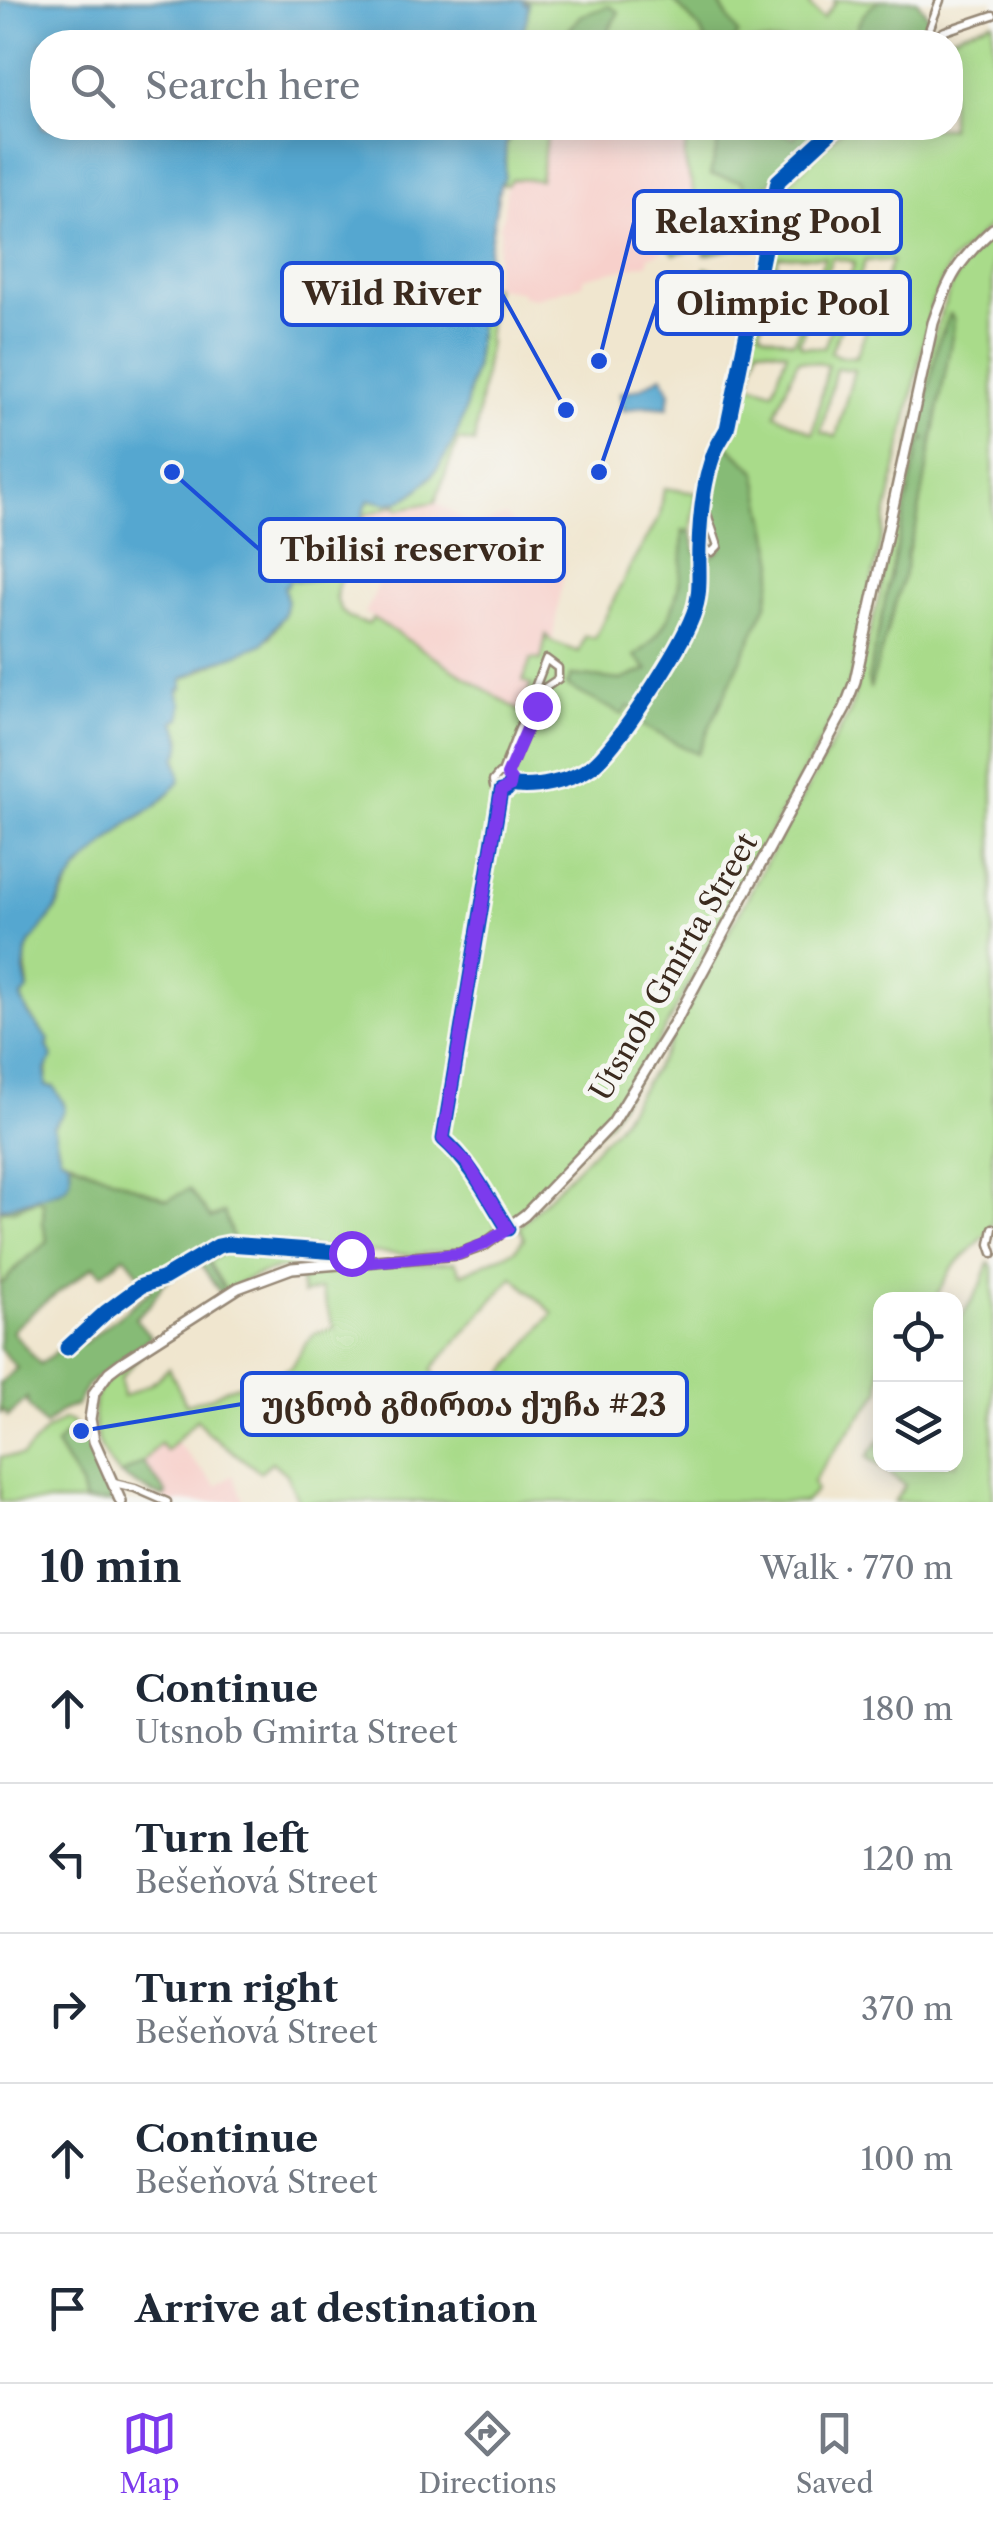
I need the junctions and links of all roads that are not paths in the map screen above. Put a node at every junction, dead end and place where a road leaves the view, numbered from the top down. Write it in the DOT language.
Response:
graph roads {
  1 [pos="940,0"];
  2 [pos="993,15"];
  3 [pos="932,21"];
  4 [pos="929,30"];
  5 [pos="937,30"];
  6 [pos="949,30"];
  7 [pos="822,140"];
  8 [pos="993,229"];
  9 [pos="703,503"];
  10 [pos="699,548"];
  11 [pos="504,774"];
  12 [pos="510,786"];
  13 [pos="501,791"];
  14 [pos="993,1228"];
  15 [pos="508,1229"];
  16 [pos="993,1254"];
  17 [pos="358,1263"];
  18 [pos="67,1348"];
  19 [pos="115,1486"];
  20 [pos="124,1502"];
  21 [pos="166,1502"];
  1 -- 3 [label="street"];
  2 -- 6 [label="street"];
  3 -- 4 [label="street"];
  3 -- 5 [label="street"];
  7 -- 9 [label="street"];
  8 -- 15 [label="main road, Utsnob Gmirta Street"];
  9 -- 10 [label="street"];
  9 -- 10 [label="street"];
  10 -- 12 [label="street"];
  11 -- 11 [label="street"];
  11 -- 12 [label="street"];
  11 -- 13 [label="street"];
  12 -- 13 [label="street"];
  13 -- 15 [label="street"];
  14 -- 16 [label="street"];
  15 -- 17 [label="main road, Utsnob Gmirta Street"];
  17 -- 18 [label="street"];
  17 -- 19 [label="main road, Utsnob Gmirta Street"];
  19 -- 20 [label="main road, Utsnob Gmirta Street"];
  19 -- 21 [label="street"];
}
